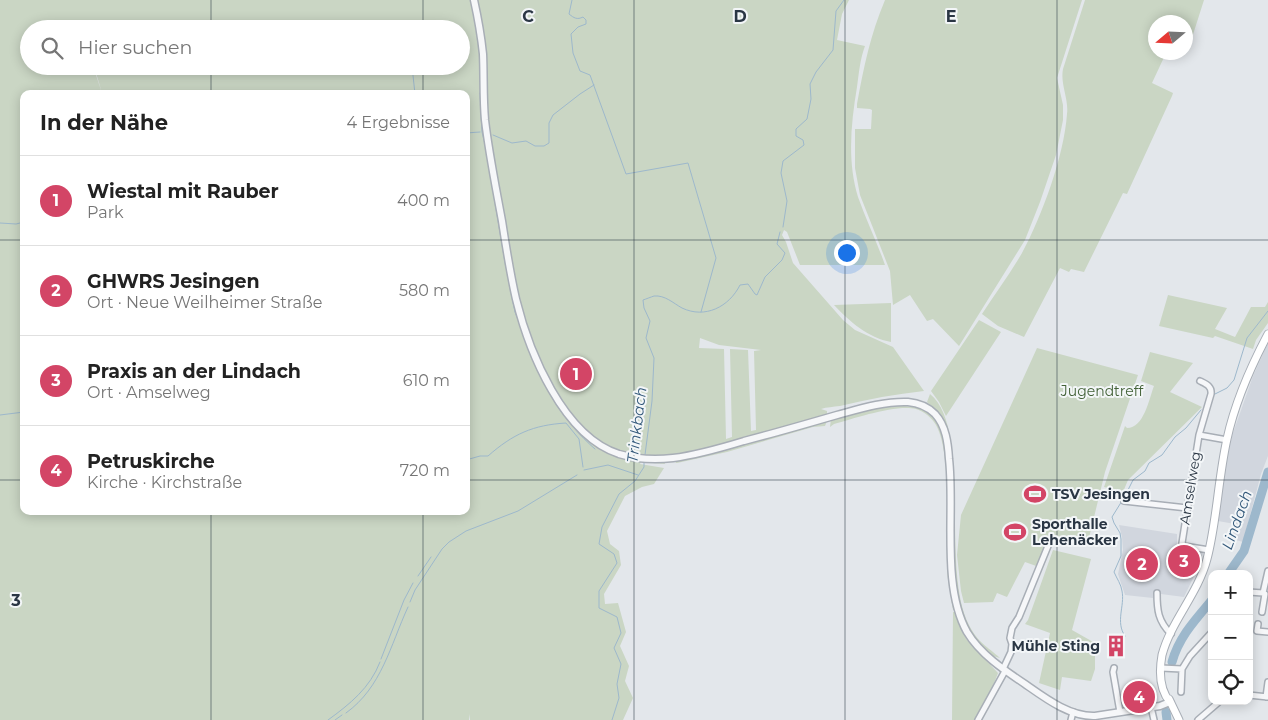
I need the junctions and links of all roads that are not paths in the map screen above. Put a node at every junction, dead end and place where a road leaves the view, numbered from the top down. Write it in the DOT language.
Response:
graph roads {
  1 [pos="474,0"];
  2 [pos="1268,334"];
  3 [pos="1200,382"];
  4 [pos="1199,435"];
  5 [pos="1227,440"];
  6 [pos="1124,502"];
  7 [pos="1187,508"];
  8 [pos="1048,546"];
  9 [pos="1209,550"];
  10 [pos="1268,571"];
  11 [pos="1253,592"];
  12 [pos="1157,594"];
  13 [pos="1266,594"];
  14 [pos="1262,612"];
  15 [pos="1258,624"];
  16 [pos="1268,632"];
  17 [pos="1170,634"];
  18 [pos="1208,636"];
  19 [pos="1114,668"];
  20 [pos="1161,668"];
  21 [pos="1182,669"];
  22 [pos="1004,670"];
  23 [pos="1268,682"];
  24 [pos="1180,692"];
  25 [pos="1253,695"];
  26 [pos="1267,697"];
  27 [pos="1170,702"];
  28 [pos="1215,705"];
  29 [pos="1151,707"];
  30 [pos="1073,712"];
  31 [pos="1120,712"];
  32 [pos="1089,718"];
  33 [pos="978,720"];
  34 [pos="1071,720"];
  35 [pos="1154,720"];
  36 [pos="1179,720"];
  37 [pos="1198,720"];
  1 -- 22 [label="street"];
  2 -- 5 [label="main road"];
  3 -- 4 [label="street, Amselweg"];
  4 -- 5 [label="street, Amselweg"];
  4 -- 7 [label="street, Amselweg"];
  5 -- 9 [label="main road"];
  6 -- 7 [label="street"];
  7 -- 9 [label="street, Amselweg"];
  8 -- 22 [label="street"];
  9 -- 17 [label="main road"];
  10 -- 13 [label="street"];
  11 -- 13 [label="street"];
  12 -- 17 [label="street"];
  13 -- 14 [label="street"];
  15 -- 16 [label="street"];
  17 -- 20 [label="main road"];
  18 -- 21 [label="street"];
  19 -- 31 [label="street"];
  20 -- 21 [label="street"];
  20 -- 27 [label="main road"];
  21 -- 24 [label="street"];
  22 -- 30 [label="street"];
  22 -- 33 [label="street"];
  23 -- 26 [label="street"];
  25 -- 26 [label="street"];
  27 -- 29 [label="street"];
  27 -- 36 [label="main road"];
  28 -- 37 [label="street"];
  29 -- 31 [label="street"];
  29 -- 35 [label="street"];
  30 -- 32 [label="street"];
  30 -- 34 [label="street"];
  31 -- 32 [label="street"];
}
